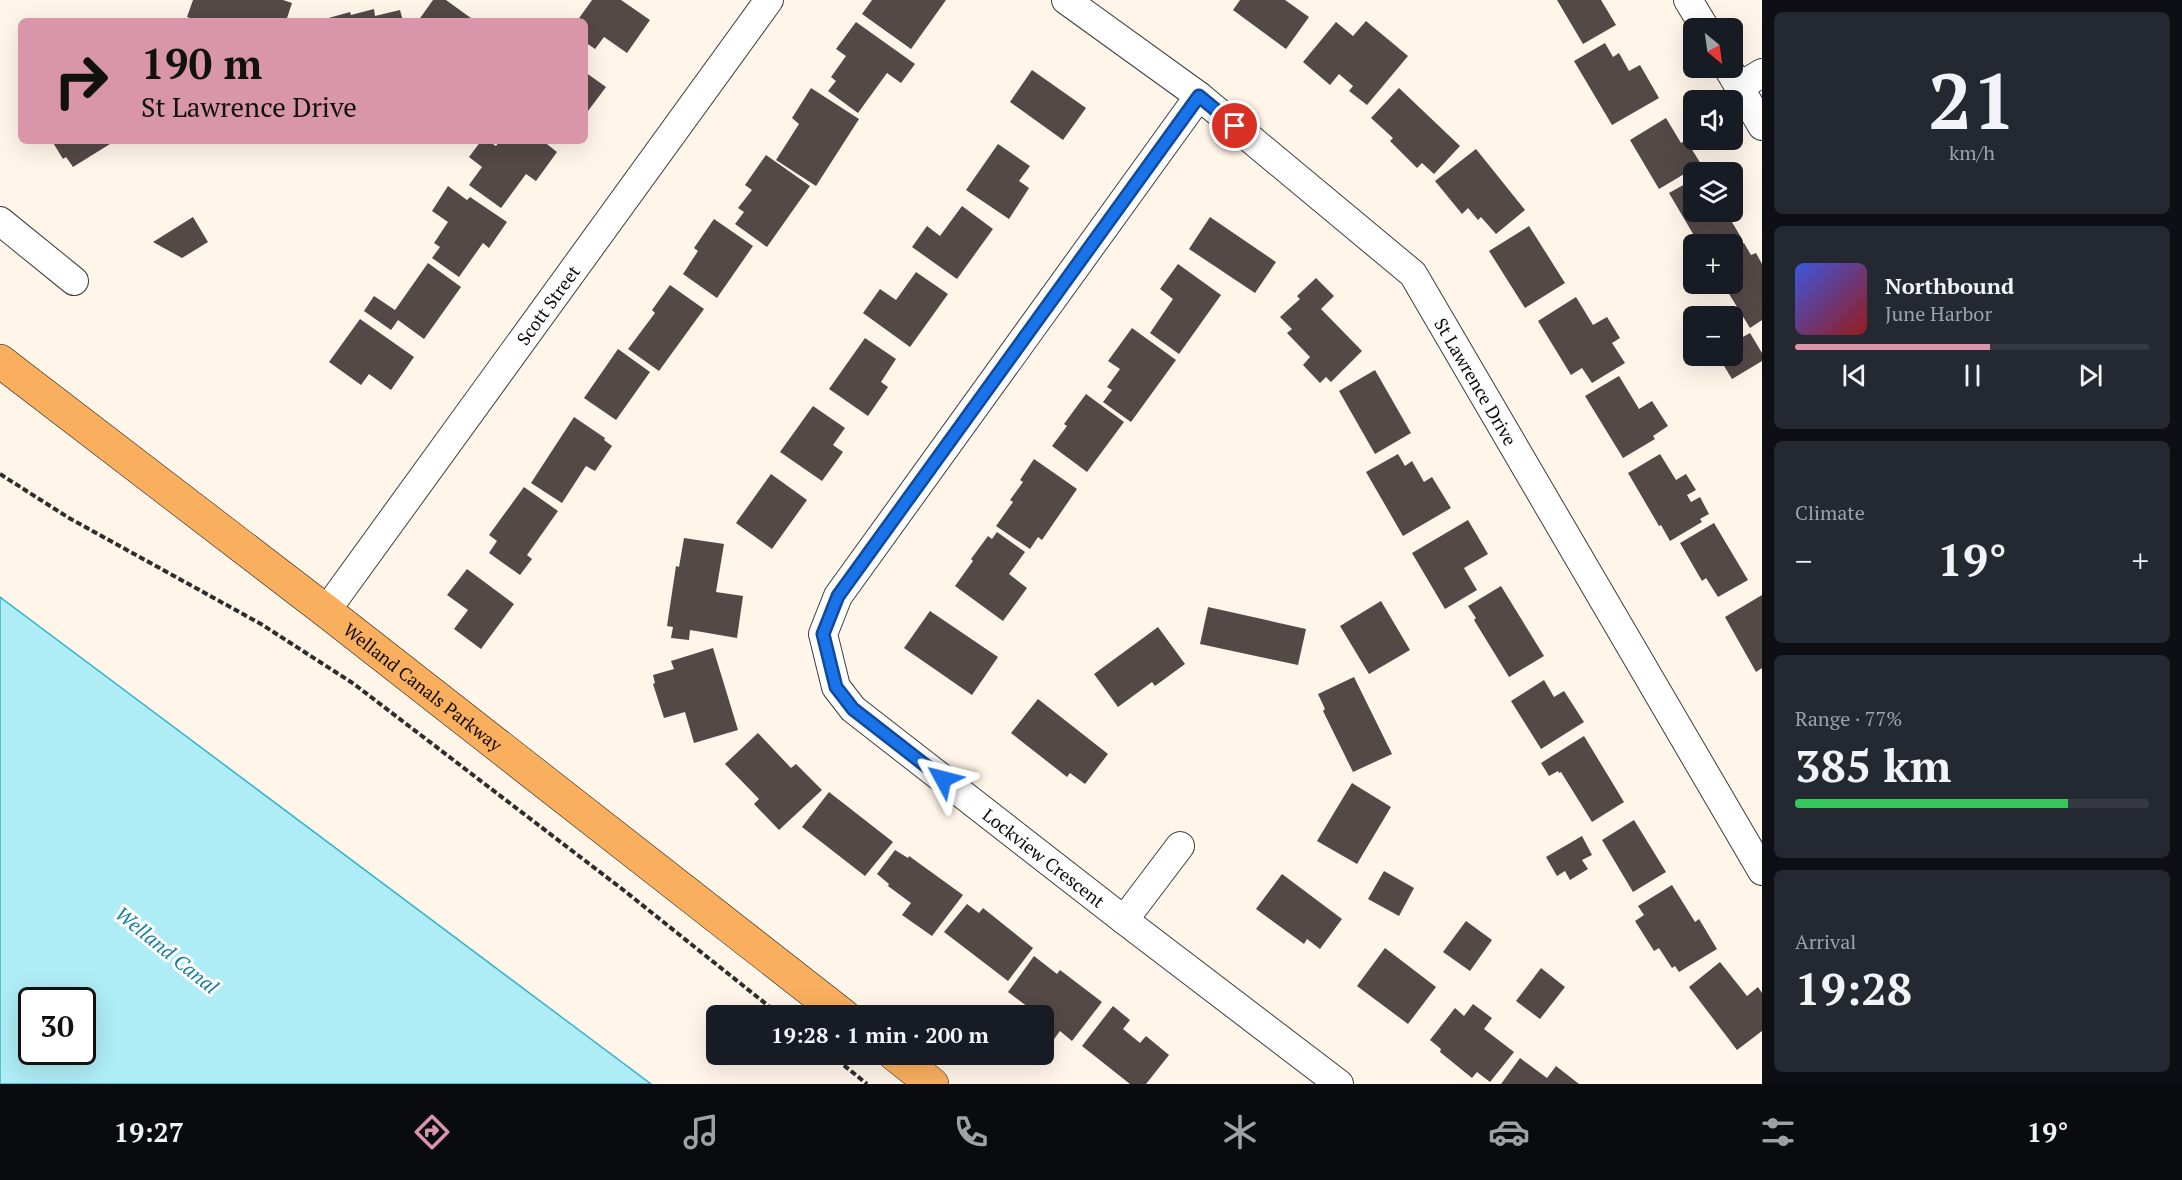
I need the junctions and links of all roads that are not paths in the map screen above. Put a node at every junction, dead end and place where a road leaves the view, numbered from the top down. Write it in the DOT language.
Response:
graph roads {
  1 [pos="769,0"];
  2 [pos="1065,0"];
  3 [pos="1688,0"];
  4 [pos="1699,18"];
  5 [pos="1743,76"];
  6 [pos="1199,96"];
  7 [pos="1762,126"];
  8 [pos="0,221"];
  9 [pos="74,281"];
  10 [pos="0,360"];
  11 [pos="326,611"];
  12 [pos="1180,846"];
  13 [pos="1762,871"];
  14 [pos="1124,920"];
  15 [pos="830,1005"];
  16 [pos="908,1065"];
  17 [pos="932,1084"];
  18 [pos="1339,1084"];
  1 -- 11 [label="street, Scott Street"];
  2 -- 6 [label="street, St Lawrence Drive"];
  3 -- 4 [label="street"];
  5 -- 7 [label="street"];
  6 -- 13 [label="street, St Lawrence Drive"];
  6 -- 14 [label="street, Lockview Crescent"];
  8 -- 9 [label="street"];
  10 -- 11 [label="main road, Welland Canals Parkway"];
  11 -- 15 [label="main road, Welland Canals Parkway"];
  12 -- 14 [label="street"];
  14 -- 18 [label="street, Lockview Crescent"];
  16 -- 17 [label="main road"];
}
